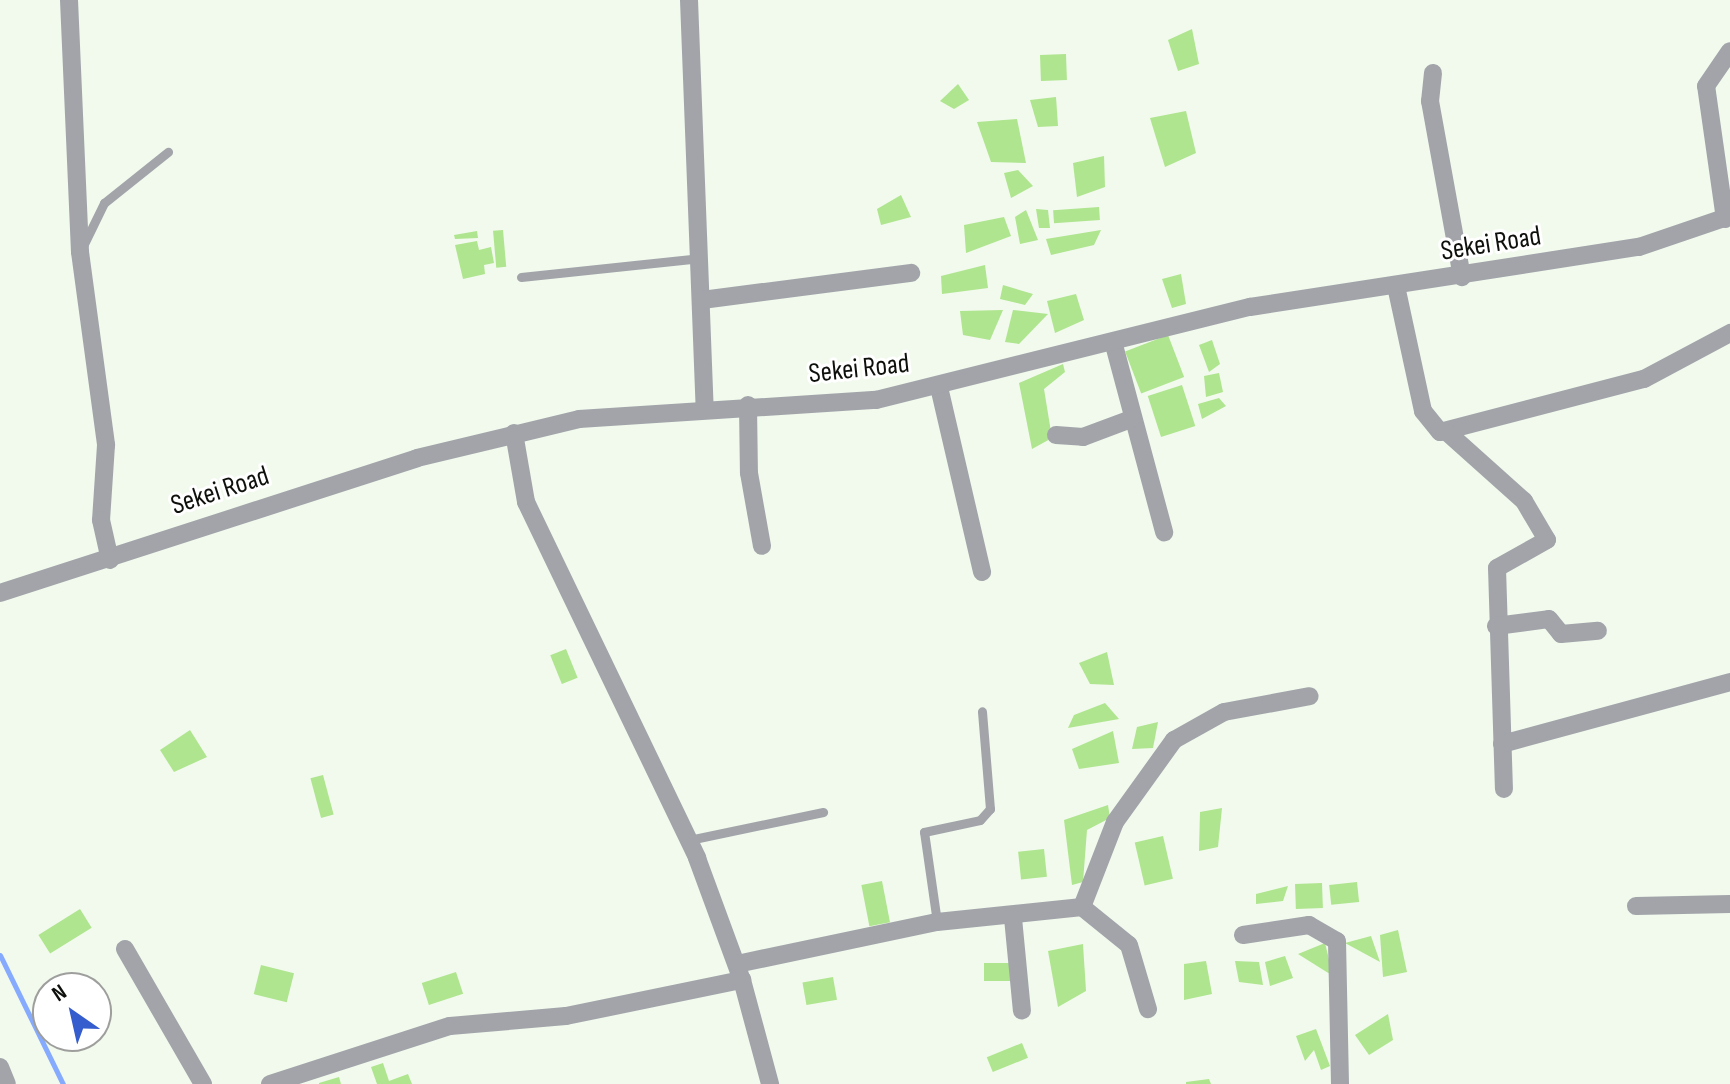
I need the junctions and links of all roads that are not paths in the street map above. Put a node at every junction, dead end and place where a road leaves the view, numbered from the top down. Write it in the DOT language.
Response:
graph roads {
  1 [pos="69,0"];
  2 [pos="689,0"];
  3 [pos="1730,51"];
  4 [pos="1433,73"];
  5 [pos="168,152"];
  6 [pos="1727,218"];
  7 [pos="80,252"];
  8 [pos="702,258"];
  9 [pos="911,273"];
  10 [pos="521,277"];
  11 [pos="1462,277"];
  12 [pos="1396,286"];
  13 [pos="702,300"];
  14 [pos="1730,333"];
  15 [pos="1114,345"];
  16 [pos="939,387"];
  17 [pos="748,405"];
  18 [pos="705,408"];
  19 [pos="1131,419"];
  20 [pos="514,433"];
  21 [pos="1448,433"];
  22 [pos="1056,435"];
  23 [pos="1164,532"];
  24 [pos="762,546"];
  25 [pos="110,560"];
  26 [pos="982,572"];
  27 [pos="0,593"];
  28 [pos="1496,626"];
  29 [pos="1598,631"];
  30 [pos="1730,682"];
  31 [pos="1310,696"];
  32 [pos="982,711"];
  33 [pos="1502,744"];
  34 [pos="1504,789"];
  35 [pos="823,812"];
  36 [pos="689,840"];
  37 [pos="1730,904"];
  38 [pos="1636,906"];
  39 [pos="1082,907"];
  40 [pos="1013,918"];
  41 [pos="937,922"];
  42 [pos="1243,935"];
  43 [pos="125,949"];
  44 [pos="740,972"];
  45 [pos="1148,1009"];
  46 [pos="1022,1011"];
  47 [pos="0,1067"];
  48 [pos="7,1084"];
  49 [pos="203,1084"];
  50 [pos="270,1084"];
  51 [pos="770,1084"];
  52 [pos="1340,1084"];
  1 -- 7 [label="street"];
  2 -- 8 [label="street"];
  3 -- 6 [label="street"];
  4 -- 11 [label="street"];
  5 -- 7 [label="lane"];
  6 -- 11 [label="street, Sekei Road"];
  7 -- 25 [label="street"];
  8 -- 10 [label="lane"];
  8 -- 13 [label="street"];
  9 -- 13 [label="street"];
  11 -- 12 [label="street, Sekei Road"];
  12 -- 15 [label="street, Sekei Road"];
  12 -- 21 [label="street"];
  13 -- 18 [label="street"];
  14 -- 21 [label="street"];
  15 -- 16 [label="street, Sekei Road"];
  15 -- 19 [label="street"];
  16 -- 17 [label="street, Sekei Road"];
  16 -- 26 [label="street"];
  17 -- 18 [label="street, Sekei Road"];
  17 -- 24 [label="street"];
  18 -- 20 [label="street, Sekei Road"];
  19 -- 22 [label="street"];
  19 -- 23 [label="street"];
  20 -- 25 [label="street, Sekei Road"];
  20 -- 36 [label="street"];
  21 -- 28 [label="street"];
  25 -- 27 [label="street, Sekei Road"];
  28 -- 29 [label="street"];
  28 -- 33 [label="street"];
  30 -- 33 [label="street"];
  31 -- 39 [label="street"];
  32 -- 41 [label="lane"];
  33 -- 34 [label="street"];
  35 -- 36 [label="lane"];
  36 -- 44 [label="street"];
  37 -- 38 [label="street"];
  39 -- 40 [label="street"];
  39 -- 45 [label="street"];
  40 -- 41 [label="street"];
  40 -- 46 [label="street"];
  41 -- 44 [label="street"];
  42 -- 52 [label="street"];
  43 -- 49 [label="street"];
  44 -- 50 [label="street"];
  44 -- 51 [label="street"];
  47 -- 48 [label="street"];
}
